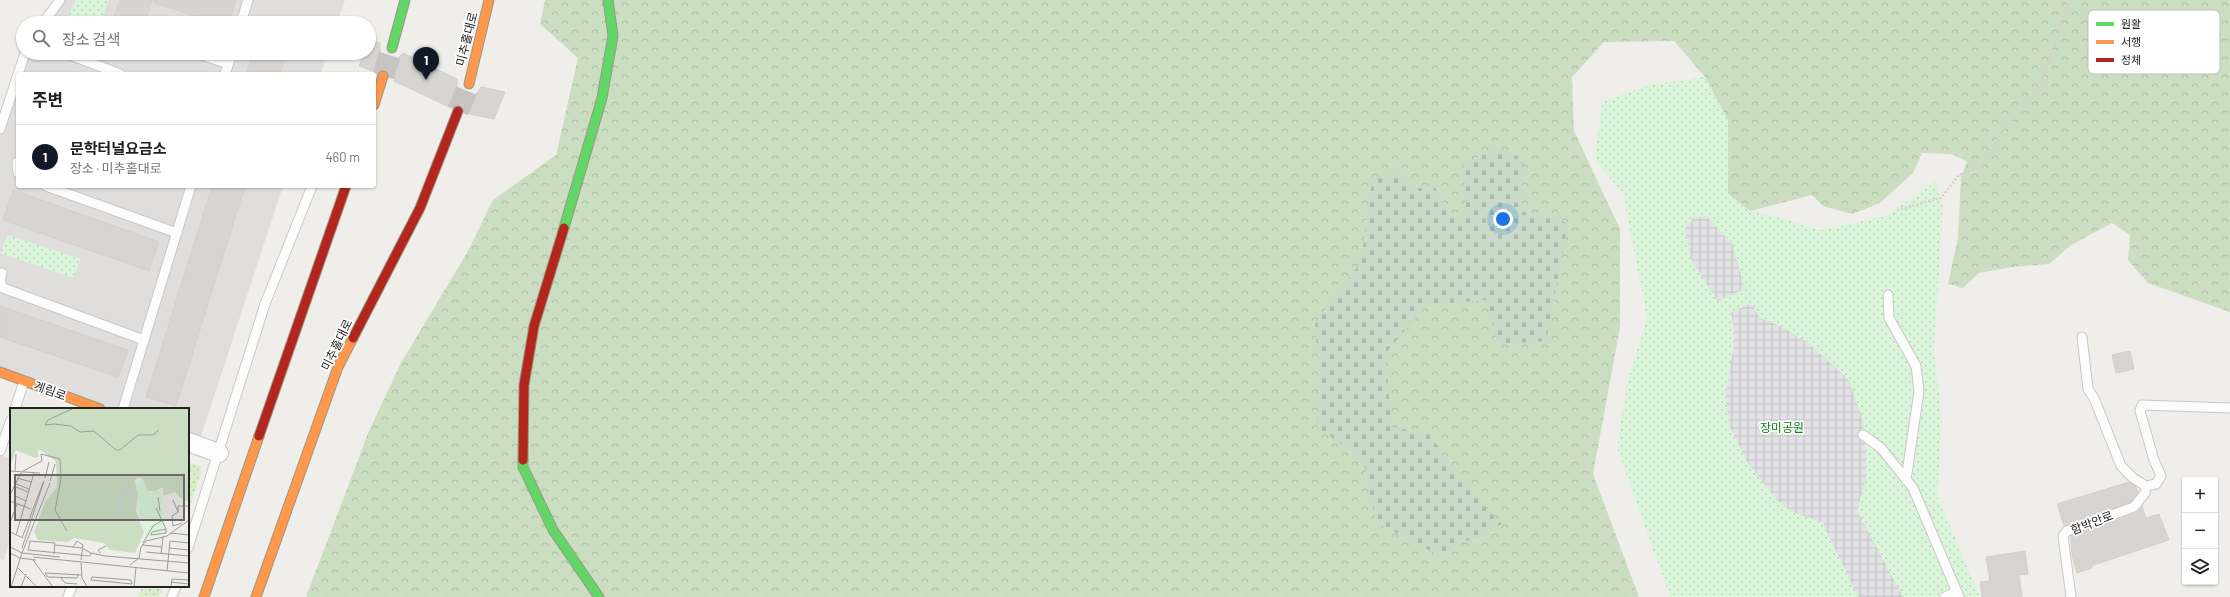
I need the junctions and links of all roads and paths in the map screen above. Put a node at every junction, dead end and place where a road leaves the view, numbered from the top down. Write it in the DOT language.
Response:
graph roads {
  1 [pos="60,0"];
  2 [pos="248,0"];
  3 [pos="405,0"];
  4 [pos="489,0"];
  5 [pos="608,0"];
  6 [pos="2070,0"];
  7 [pos="48,16"];
  8 [pos="243,16"];
  9 [pos="392,48"];
  10 [pos="23,60"];
  11 [pos="83,60"];
  12 [pos="216,60"];
  13 [pos="229,60"];
  14 [pos="228,64"];
  15 [pos="19,72"];
  16 [pos="115,72"];
  17 [pos="226,72"];
  18 [pos="383,76"];
  19 [pos="16,80"];
  20 [pos="469,84"];
  21 [pos="377,93"];
  22 [pos="458,111"];
  23 [pos="0,129"];
  24 [pos="52,188"];
  25 [pos="190,188"];
  26 [pos="311,188"];
  27 [pos="345,188"];
  28 [pos="1901,209"];
  29 [pos="177,233"];
  30 [pos="2,273"];
  31 [pos="1888,295"];
  32 [pos="2082,338"];
  33 [pos="144,340"];
  34 [pos="0,372"];
  35 [pos="24,381"];
  36 [pos="15,408"];
  37 [pos="97,408"];
  38 [pos="123,408"];
  39 [pos="2230,408"];
  40 [pos="10,423"];
  41 [pos="1863,435"];
  42 [pos="189,442"];
  43 [pos="0,451"];
  44 [pos="219,453"];
  45 [pos="1906,480"];
  46 [pos="2146,486"];
  47 [pos="189,545"];
  48 [pos="72,587"];
  49 [pos="176,587"];
  50 [pos="1958,595"];
  51 [pos="68,597"];
  52 [pos="172,597"];
  53 [pos="204,597"];
  54 [pos="256,597"];
  55 [pos="599,597"];
  56 [pos="1945,597"];
  57 [pos="2071,597"];
  1 -- 7 [label="lane"];
  2 -- 8 [label="lane"];
  3 -- 9 [label="main road"];
  4 -- 20 [label="main road, 미추홀대로"];
  5 -- 55 [label="main road"];
  6 -- 28 [label="path"];
  10 -- 15 [label="lane"];
  11 -- 16 [label="lane"];
  12 -- 14 [label="lane"];
  13 -- 14 [label="lane"];
  14 -- 17 [label="lane"];
  18 -- 21 [label="main road"];
  19 -- 23 [label="lane"];
  22 -- 54 [label="main road, 미추홀대로"];
  24 -- 29 [label="lane"];
  25 -- 29 [label="lane"];
  26 -- 44 [label="lane"];
  27 -- 53 [label="main road"];
  29 -- 33 [label="lane"];
  30 -- 33 [label="lane"];
  31 -- 45 [label="lane"];
  32 -- 46 [label="lane"];
  33 -- 38 [label="lane"];
  34 -- 35 [label="main road, 계림로"];
  35 -- 36 [label="lane"];
  35 -- 37 [label="main road, 계림로"];
  39 -- 46 [label="lane"];
  40 -- 43 [label="lane"];
  41 -- 45 [label="lane"];
  42 -- 44 [label="street"];
  44 -- 47 [label="lane"];
  45 -- 50 [label="lane"];
  46 -- 57 [label="lane, 함박안로"];
  48 -- 51 [label="lane"];
  49 -- 52 [label="lane"];
  50 -- 56 [label="lane"];
}
